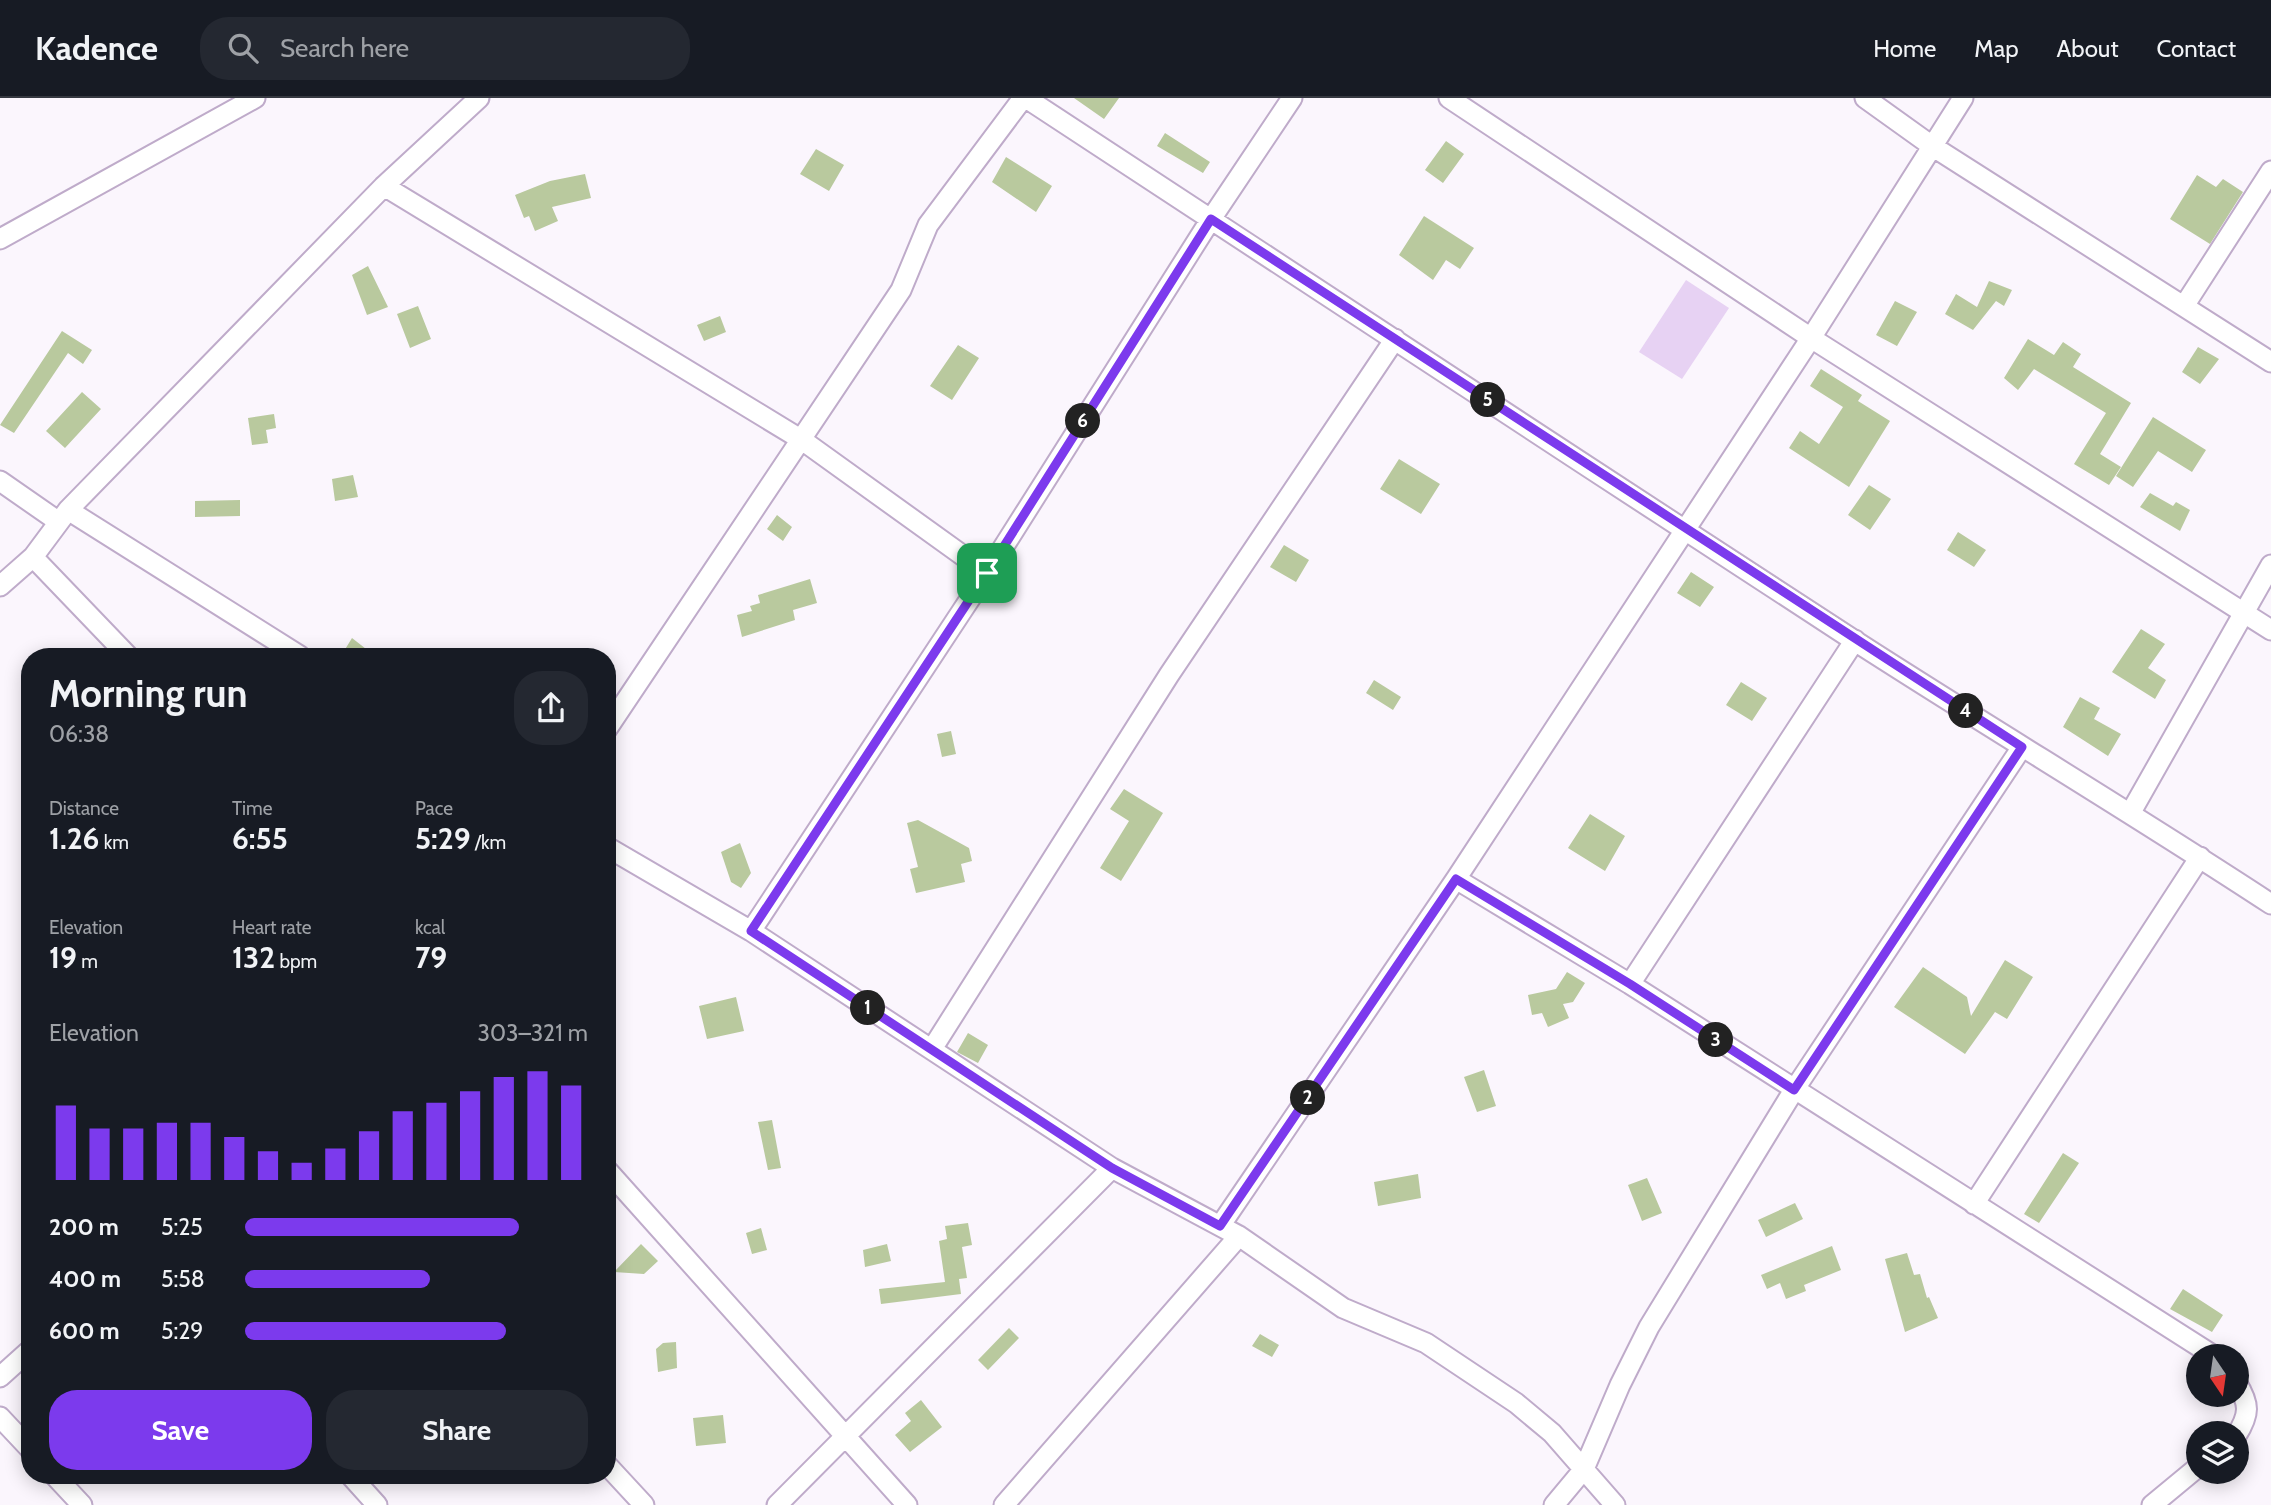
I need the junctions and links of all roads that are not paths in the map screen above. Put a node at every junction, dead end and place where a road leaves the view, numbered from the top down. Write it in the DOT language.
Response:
graph roads {
  1 [pos="255,98"];
  2 [pos="479,98"];
  3 [pos="1024,98"];
  4 [pos="1292,98"];
  5 [pos="1449,98"];
  6 [pos="1865,98"];
  7 [pos="1963,98"];
  8 [pos="1932,146"];
  9 [pos="2271,171"];
  10 [pos="384,186"];
  11 [pos="1211,219"];
  12 [pos="0,239"];
  13 [pos="2184,306"];
  14 [pos="1811,338"];
  15 [pos="1395,339"];
  16 [pos="2271,362"];
  17 [pos="802,440"];
  18 [pos="0,481"];
  19 [pos="64,516"];
  20 [pos="1686,529"];
  21 [pos="33,557"];
  22 [pos="2271,565"];
  23 [pos="987,573"];
  24 [pos="0,586"];
  25 [pos="2242,612"];
  26 [pos="2271,630"];
  27 [pos="1854,640"];
  28 [pos="120,648"];
  29 [pos="287,648"];
  30 [pos="616,716"];
  31 [pos="2022,747"];
  32 [pos="2131,812"];
  33 [pos="2200,857"];
  34 [pos="616,862"];
  35 [pos="1456,879"];
  36 [pos="2271,904"];
  37 [pos="751,931"];
  38 [pos="1630,984"];
  39 [pos="932,1049"];
  40 [pos="1794,1090"];
  41 [pos="1112,1168"];
  42 [pos="616,1180"];
  43 [pos="1974,1204"];
  44 [pos="1220,1226"];
  45 [pos="1239,1236"];
  46 [pos="2195,1344"];
  47 [pos="21,1358"];
  48 [pos="0,1377"];
  49 [pos="0,1417"];
  50 [pos="846,1438"];
  51 [pos="21,1439"];
  52 [pos="1584,1469"];
  53 [pos="616,1475"];
  54 [pos="2186,1477"];
  55 [pos="62,1484"];
  56 [pos="358,1484"];
  57 [pos="82,1505"];
  58 [pos="377,1505"];
  59 [pos="644,1505"];
  60 [pos="777,1505"];
  61 [pos="907,1505"];
  62 [pos="1004,1505"];
  63 [pos="1553,1505"];
  64 [pos="1615,1505"];
  65 [pos="2152,1505"];
  1 -- 12 [label="street"];
  2 -- 10 [label="street"];
  3 -- 11 [label="street"];
  3 -- 17 [label="street"];
  4 -- 11 [label="street"];
  5 -- 14 [label="street"];
  6 -- 8 [label="street"];
  7 -- 8 [label="street"];
  8 -- 13 [label="street"];
  8 -- 14 [label="street"];
  9 -- 13 [label="street"];
  10 -- 17 [label="street"];
  10 -- 19 [label="street"];
  11 -- 15 [label="street"];
  11 -- 23 [label="street"];
  13 -- 16 [label="street"];
  14 -- 20 [label="street"];
  14 -- 25 [label="street"];
  15 -- 20 [label="street"];
  15 -- 39 [label="street"];
  17 -- 23 [label="street"];
  17 -- 30 [label="street"];
  18 -- 19 [label="street"];
  19 -- 21 [label="street"];
  19 -- 29 [label="street"];
  20 -- 27 [label="street"];
  20 -- 35 [label="street"];
  21 -- 24 [label="street"];
  21 -- 28 [label="street"];
  22 -- 25 [label="street"];
  23 -- 37 [label="street"];
  25 -- 26 [label="street"];
  25 -- 32 [label="street"];
  27 -- 31 [label="street"];
  27 -- 38 [label="street"];
  31 -- 32 [label="street"];
  31 -- 40 [label="street"];
  32 -- 33 [label="street"];
  33 -- 36 [label="street"];
  33 -- 43 [label="street"];
  34 -- 37 [label="street"];
  35 -- 38 [label="street"];
  35 -- 44 [label="street"];
  37 -- 39 [label="street"];
  38 -- 40 [label="street"];
  39 -- 41 [label="street"];
  40 -- 43 [label="street"];
  40 -- 52 [label="street"];
  41 -- 44 [label="street"];
  41 -- 50 [label="street"];
  42 -- 50 [label="street"];
  43 -- 46 [label="street"];
  44 -- 45 [label="street"];
  45 -- 52 [label="street"];
  45 -- 62 [label="street"];
  47 -- 48 [label="street"];
  49 -- 51 [label="street"];
  50 -- 60 [label="street"];
  50 -- 61 [label="street"];
  52 -- 63 [label="street"];
  52 -- 64 [label="street"];
  53 -- 59 [label="street"];
  54 -- 65 [label="street"];
  55 -- 57 [label="street"];
  56 -- 58 [label="street"];
}
